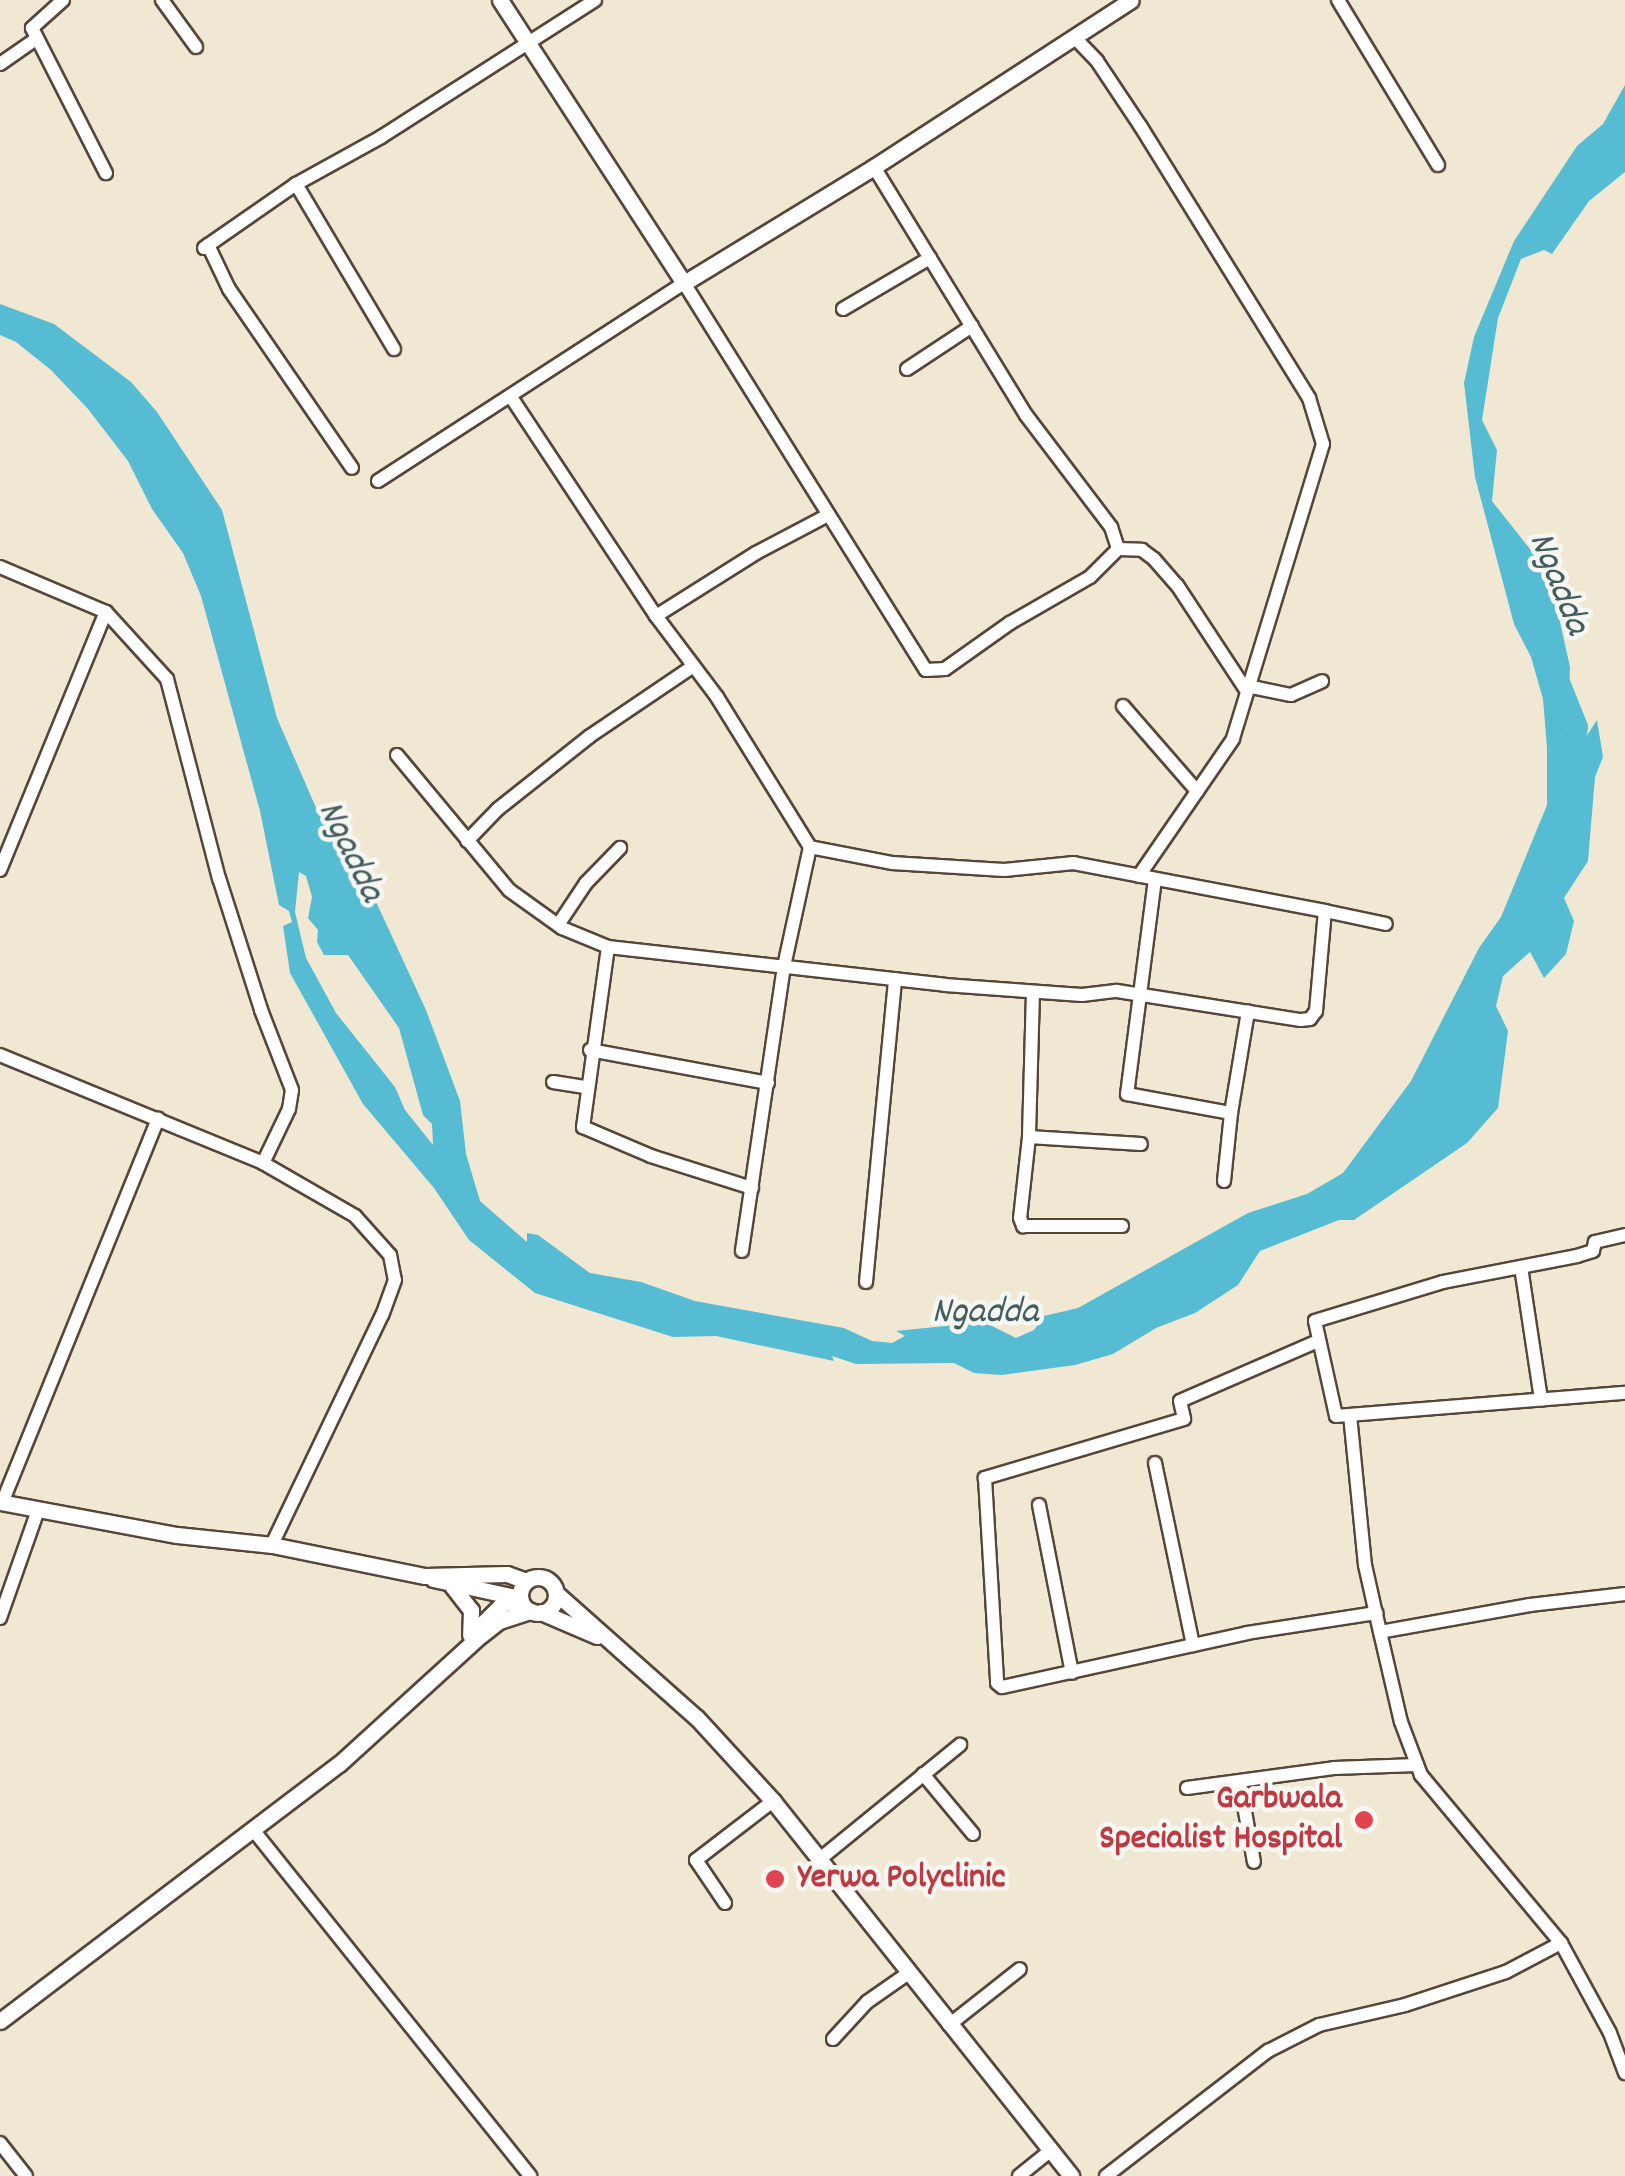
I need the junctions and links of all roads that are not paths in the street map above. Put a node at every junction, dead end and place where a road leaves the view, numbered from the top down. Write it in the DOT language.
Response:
graph roads {
  1 [pos="63,0"];
  2 [pos="162,0"];
  3 [pos="500,0"];
  4 [pos="595,0"];
  5 [pos="1131,0"];
  6 [pos="1338,0"];
  7 [pos="1075,38"];
  8 [pos="36,39"];
  9 [pos="526,44"];
  10 [pos="196,47"];
  11 [pos="0,64"];
  12 [pos="1438,165"];
  13 [pos="874,167"];
  14 [pos="106,173"];
  15 [pos="296,184"];
  16 [pos="930,258"];
  17 [pos="684,283"];
  18 [pos="843,309"];
  19 [pos="972,326"];
  20 [pos="394,349"];
  21 [pos="907,370"];
  22 [pos="512,397"];
  23 [pos="352,468"];
  24 [pos="378,481"];
  25 [pos="828,515"];
  26 [pos="1118,550"];
  27 [pos="0,567"];
  28 [pos="106,612"];
  29 [pos="656,616"];
  30 [pos="692,667"];
  31 [pos="1322,681"];
  32 [pos="1246,688"];
  33 [pos="1124,706"];
  34 [pos="397,755"];
  35 [pos="1197,791"];
  36 [pos="467,841"];
  37 [pos="620,848"];
  38 [pos="810,848"];
  39 [pos="4,849"];
  40 [pos="0,870"];
  41 [pos="1138,876"];
  42 [pos="1154,879"];
  43 [pos="1325,911"];
  44 [pos="1386,924"];
  45 [pos="558,925"];
  46 [pos="608,947"];
  47 [pos="784,966"];
  48 [pos="896,979"];
  49 [pos="1034,992"];
  50 [pos="1137,994"];
  51 [pos="1248,1011"];
  52 [pos="590,1050"];
  53 [pos="0,1055"];
  54 [pos="553,1082"];
  55 [pos="768,1083"];
  56 [pos="585,1087"];
  57 [pos="1231,1114"];
  58 [pos="158,1118"];
  59 [pos="1028,1138"];
  60 [pos="1140,1144"];
  61 [pos="263,1162"];
  62 [pos="1224,1181"];
  63 [pos="752,1188"];
  64 [pos="1122,1226"];
  65 [pos="1625,1235"];
  66 [pos="742,1251"];
  67 [pos="1520,1267"];
  68 [pos="866,1282"];
  69 [pos="1318,1340"];
  70 [pos="1625,1393"];
  71 [pos="1542,1399"];
  72 [pos="1350,1416"];
  73 [pos="1155,1463"];
  74 [pos="1,1502"];
  75 [pos="1039,1504"];
  76 [pos="36,1513"];
  77 [pos="272,1545"];
  78 [pos="424,1576"];
  79 [pos="526,1582"];
  80 [pos="452,1586"];
  81 [pos="556,1593"];
  82 [pos="1625,1594"];
  83 [pos="528,1606"];
  84 [pos="1376,1612"];
  85 [pos="0,1618"];
  86 [pos="1380,1632"];
  87 [pos="468,1639"];
  88 [pos="613,1643"];
  89 [pos="1193,1646"];
  90 [pos="461,1656"];
  91 [pos="1072,1672"];
  92 [pos="960,1744"];
  93 [pos="1417,1765"];
  94 [pos="924,1774"];
  95 [pos="1240,1783"];
  96 [pos="1187,1788"];
  97 [pos="773,1801"];
  98 [pos="254,1831"];
  99 [pos="972,1834"];
  100 [pos="820,1859"];
  101 [pos="1254,1862"];
  102 [pos="726,1903"];
  103 [pos="1561,1944"];
  104 [pos="1020,1970"];
  105 [pos="910,1972"];
  106 [pos="0,2021"];
  107 [pos="949,2025"];
  108 [pos="832,2040"];
  109 [pos="1625,2073"];
  110 [pos="0,2143"];
  111 [pos="1050,2151"];
  112 [pos="26,2176"];
  113 [pos="530,2176"];
  114 [pos="1019,2176"];
  115 [pos="1071,2176"];
  116 [pos="1106,2176"];
  1 -- 8 [label="street"];
  2 -- 10 [label="street"];
  3 -- 9 [label="street"];
  4 -- 9 [label="street"];
  5 -- 7 [label="street"];
  6 -- 12 [label="street"];
  7 -- 13 [label="street"];
  7 -- 32 [label="street"];
  8 -- 11 [label="street"];
  8 -- 14 [label="street"];
  9 -- 15 [label="street"];
  9 -- 17 [label="street"];
  13 -- 16 [label="street"];
  13 -- 17 [label="street"];
  15 -- 20 [label="street"];
  15 -- 23 [label="street"];
  16 -- 18 [label="street"];
  16 -- 19 [label="street"];
  17 -- 22 [label="street"];
  17 -- 25 [label="street"];
  19 -- 21 [label="street"];
  19 -- 26 [label="street"];
  22 -- 24 [label="street"];
  22 -- 29 [label="street"];
  25 -- 26 [label="street"];
  25 -- 29 [label="street"];
  26 -- 32 [label="street"];
  27 -- 28 [label="street"];
  28 -- 39 [label="street"];
  28 -- 61 [label="street"];
  29 -- 30 [label="street"];
  30 -- 36 [label="street"];
  30 -- 38 [label="street"];
  31 -- 32 [label="street"];
  32 -- 35 [label="street"];
  33 -- 35 [label="street"];
  34 -- 36 [label="street"];
  35 -- 41 [label="street"];
  36 -- 45 [label="street"];
  37 -- 45 [label="street"];
  38 -- 41 [label="street"];
  38 -- 47 [label="street"];
  39 -- 40 [label="street"];
  41 -- 42 [label="street"];
  42 -- 43 [label="street"];
  42 -- 50 [label="street"];
  43 -- 44 [label="street"];
  43 -- 51 [label="street"];
  45 -- 46 [label="street"];
  46 -- 47 [label="street"];
  46 -- 52 [label="street"];
  47 -- 48 [label="street"];
  47 -- 55 [label="street"];
  48 -- 49 [label="street"];
  48 -- 68 [label="street"];
  49 -- 50 [label="street"];
  49 -- 59 [label="street"];
  50 -- 51 [label="street"];
  50 -- 57 [label="street"];
  51 -- 57 [label="street"];
  52 -- 55 [label="street"];
  52 -- 56 [label="street"];
  53 -- 58 [label="street"];
  54 -- 56 [label="street"];
  55 -- 63 [label="street"];
  56 -- 63 [label="street"];
  57 -- 62 [label="street"];
  58 -- 61 [label="street"];
  58 -- 74 [label="street"];
  59 -- 60 [label="street"];
  59 -- 64 [label="street"];
  61 -- 77 [label="street"];
  63 -- 66 [label="street"];
  65 -- 67 [label="street"];
  67 -- 69 [label="street"];
  67 -- 71 [label="street"];
  69 -- 72 [label="street"];
  69 -- 91 [label="street"];
  70 -- 71 [label="street"];
  71 -- 72 [label="street"];
  72 -- 84 [label="street"];
  73 -- 89 [label="street"];
  74 -- 76 [label="street"];
  75 -- 91 [label="street"];
  76 -- 77 [label="street"];
  76 -- 85 [label="street"];
  77 -- 78 [label="street"];
  78 -- 79 [label="street"];
  78 -- 80 [label="street"];
  79 -- 81 [label="street"];
  79 -- 83 [label="street"];
  80 -- 83 [label="street"];
  80 -- 87 [label="street"];
  81 -- 83 [label="street"];
  81 -- 88 [label="street"];
  82 -- 86 [label="street"];
  83 -- 87 [label="street"];
  83 -- 88 [label="street"];
  83 -- 90 [label="street"];
  84 -- 86 [label="street"];
  84 -- 89 [label="street"];
  86 -- 93 [label="street"];
  87 -- 90 [label="street"];
  88 -- 97 [label="street"];
  89 -- 91 [label="street"];
  90 -- 98 [label="street"];
  92 -- 94 [label="street"];
  93 -- 95 [label="street"];
  93 -- 103 [label="street"];
  94 -- 99 [label="street"];
  94 -- 100 [label="street"];
  95 -- 96 [label="street"];
  95 -- 101 [label="street"];
  97 -- 100 [label="street"];
  97 -- 102 [label="street"];
  98 -- 106 [label="street"];
  98 -- 113 [label="street"];
  100 -- 105 [label="street"];
  103 -- 109 [label="street"];
  103 -- 116 [label="street"];
  104 -- 107 [label="street"];
  105 -- 107 [label="street"];
  105 -- 108 [label="street"];
  107 -- 111 [label="street"];
  110 -- 112 [label="street"];
  111 -- 114 [label="street"];
  111 -- 115 [label="street"];
}
